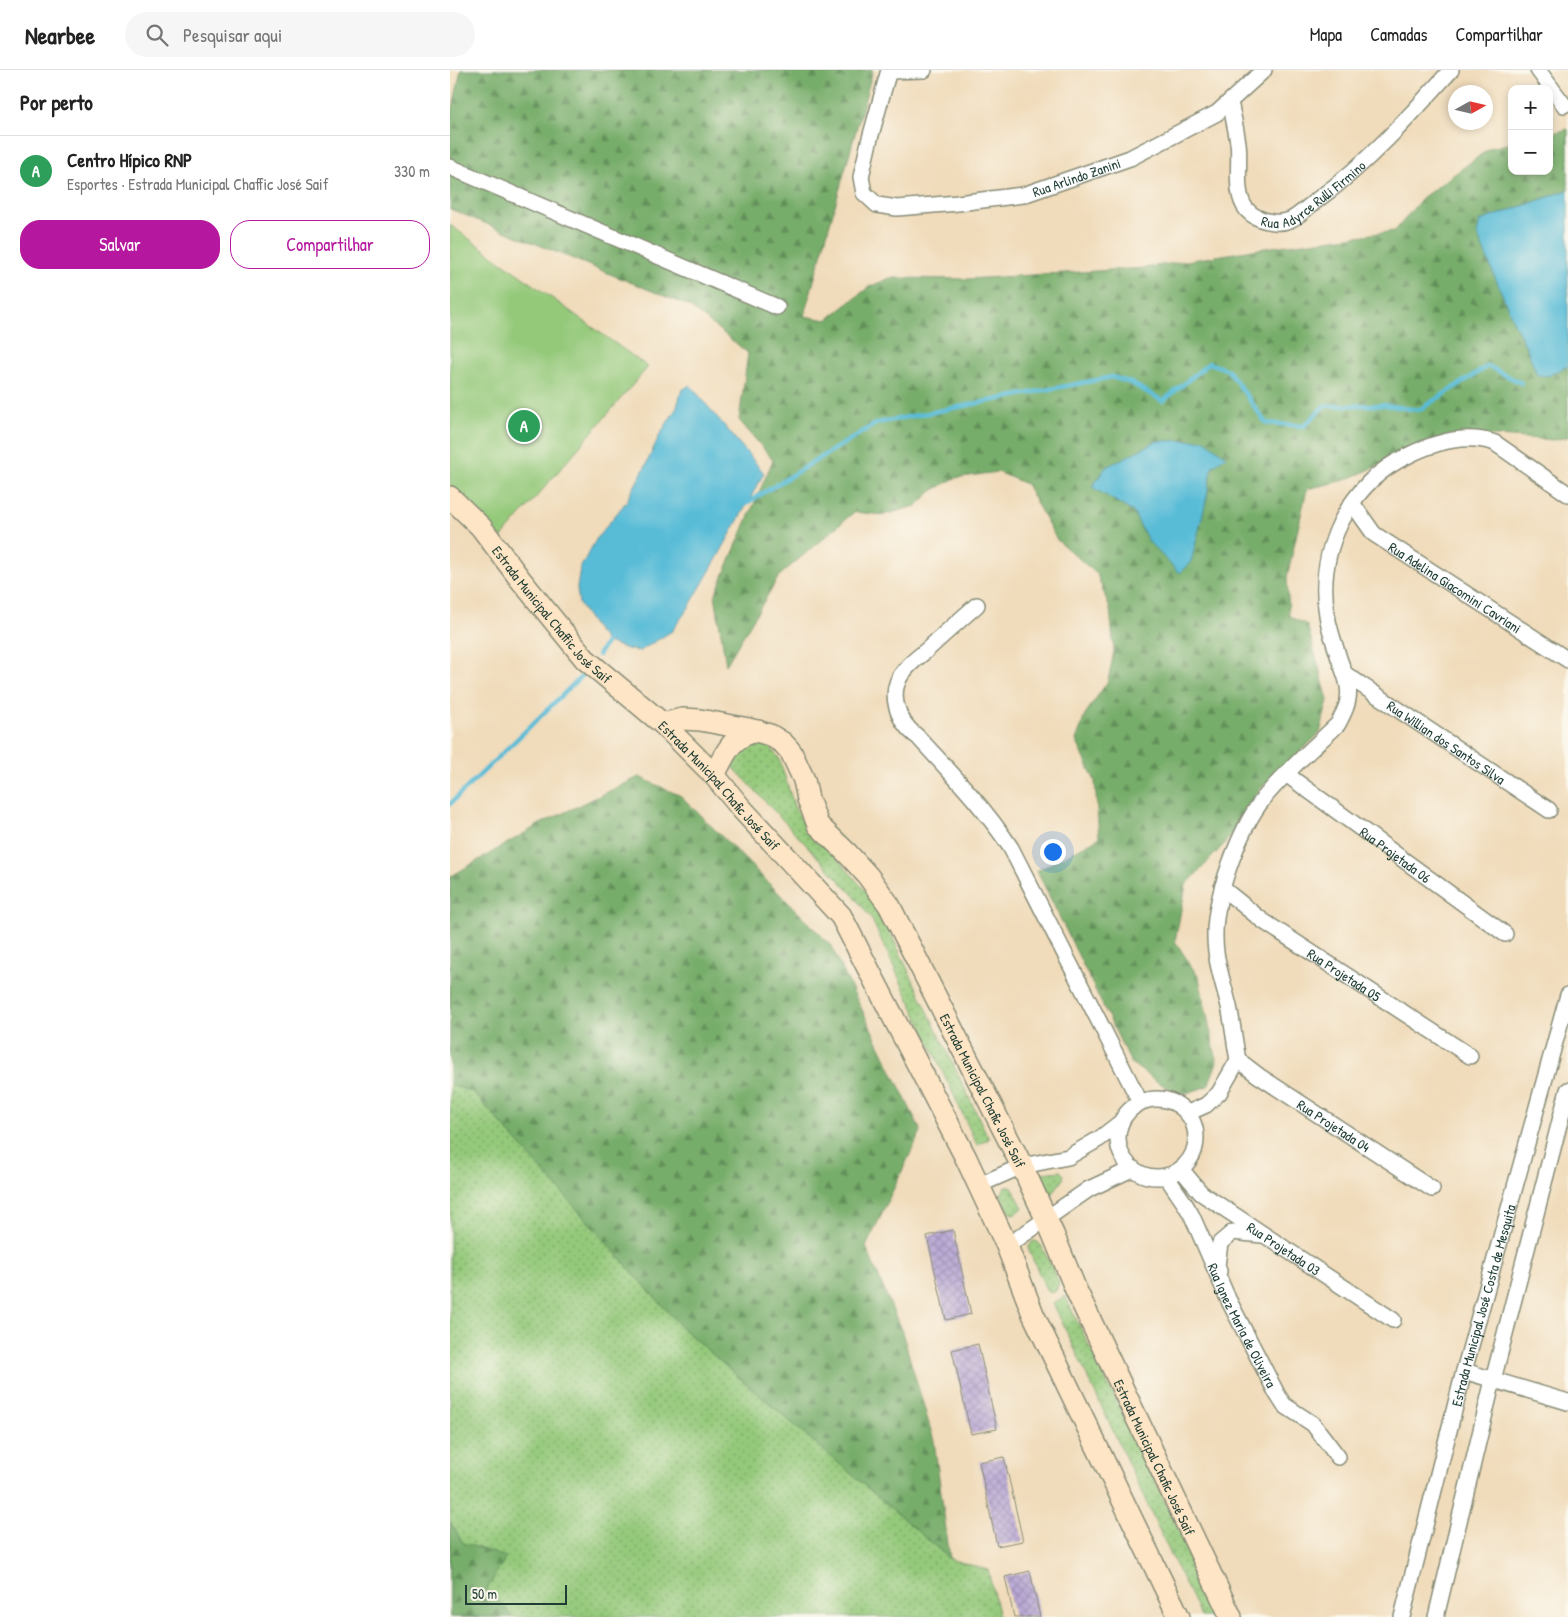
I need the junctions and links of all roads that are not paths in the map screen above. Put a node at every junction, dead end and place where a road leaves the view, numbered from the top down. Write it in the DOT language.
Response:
graph roads {
  1 [pos="924,70"];
  2 [pos="1264,70"];
  3 [pos="1451,70"];
  4 [pos="1538,70"];
  5 [pos="889,71"];
  6 [pos="1230,102"];
  7 [pos="1564,105"];
  8 [pos="450,167"];
  9 [pos="777,307"];
  10 [pos="1568,494"];
  11 [pos="450,498"];
  12 [pos="1352,503"];
  13 [pos="977,605"];
  14 [pos="1568,660"];
  15 [pos="1345,674"];
  16 [pos="663,724"];
  17 [pos="758,731"];
  18 [pos="1286,774"];
  19 [pos="714,775"];
  20 [pos="1549,810"];
  21 [pos="1222,888"];
  22 [pos="1505,934"];
  23 [pos="1568,995"];
  24 [pos="1470,1056"];
  25 [pos="1238,1060"];
  26 [pos="1568,1090"];
  27 [pos="1140,1102"];
  28 [pos="1188,1113"];
  29 [pos="1120,1122"];
  30 [pos="1022,1166"];
  31 [pos="1132,1169"];
  32 [pos="1182,1169"];
  33 [pos="1166,1176"];
  34 [pos="978,1185"];
  35 [pos="1432,1188"];
  36 [pos="1046,1220"];
  37 [pos="1264,1235"];
  38 [pos="1007,1246"];
  39 [pos="1229,1301"];
  40 [pos="1393,1320"];
  41 [pos="1464,1371"];
  42 [pos="1493,1380"];
  43 [pos="1568,1402"];
  44 [pos="1338,1458"];
  45 [pos="1179,1617"];
  46 [pos="1231,1617"];
  47 [pos="1402,1617"];
  48 [pos="1436,1617"];
  1 -- 5 [label="street"];
  2 -- 6 [label="street, Rua Arlindo Zanini"];
  3 -- 6 [label="street, Rua Adyrce Rulli Firmino"];
  4 -- 7 [label="street"];
  5 -- 6 [label="street, Rua Arlindo Zanini"];
  8 -- 9 [label="street"];
  10 -- 12 [label="street"];
  11 -- 16 [label="street, Estrada Municipal Chaffic José Saif"];
  12 -- 14 [label="street, Rua Adelina Giacomini Cavriani"];
  12 -- 15 [label="street"];
  13 -- 27 [label="street"];
  15 -- 18 [label="street"];
  15 -- 20 [label="street, Rua Willian dos Santos Silva"];
  16 -- 17 [label="street, Estrada Municipal Chafic José Saif"];
  16 -- 19 [label="street, Estrada Municipal Chafic José Saif"];
  17 -- 19 [label="street"];
  17 -- 30 [label="street, Estrada Municipal Chafic José Saif"];
  18 -- 21 [label="street"];
  18 -- 22 [label="street, Rua Projetada 06"];
  19 -- 34 [label="street, Estrada Municipal Chafic José Saif"];
  21 -- 24 [label="street, Rua Projetada 05"];
  21 -- 25 [label="street"];
  23 -- 41 [label="street, Estrada Municipal José Costa de Mesquita"];
  25 -- 28 [label="street"];
  25 -- 35 [label="street, Rua Projetada 04"];
  26 -- 42 [label="street, Estrada Municipal José Costa de Mesquita"];
  27 -- 28 [label="street"];
  27 -- 29 [label="street"];
  28 -- 32 [label="street"];
  29 -- 30 [label="street"];
  29 -- 31 [label="street"];
  30 -- 34 [label="street"];
  30 -- 36 [label="street, Estrada Municipal Chafic José Saif"];
  31 -- 33 [label="street"];
  31 -- 36 [label="street"];
  32 -- 33 [label="street"];
  32 -- 37 [label="street, Rua Projetada 03"];
  33 -- 39 [label="street, Rua Ignez Maria de Oliveira"];
  34 -- 38 [label="street, Estrada Municipal Chafic José Saif"];
  36 -- 38 [label="street"];
  36 -- 46 [label="street, Estrada Municipal Chafic José Saif"];
  37 -- 39 [label="street"];
  37 -- 40 [label="street, Rua Projetada 03"];
  38 -- 45 [label="street, Estrada Municipal Chafic José Saif"];
  39 -- 44 [label="street, Rua Ignez Maria de Oliveira"];
  41 -- 42 [label="street"];
  41 -- 47 [label="street, Estrada Municipal José Costa de Mesquita"];
  42 -- 43 [label="street"];
  42 -- 48 [label="street, Estrada Municipal José Costa de Mesquita"];
}
